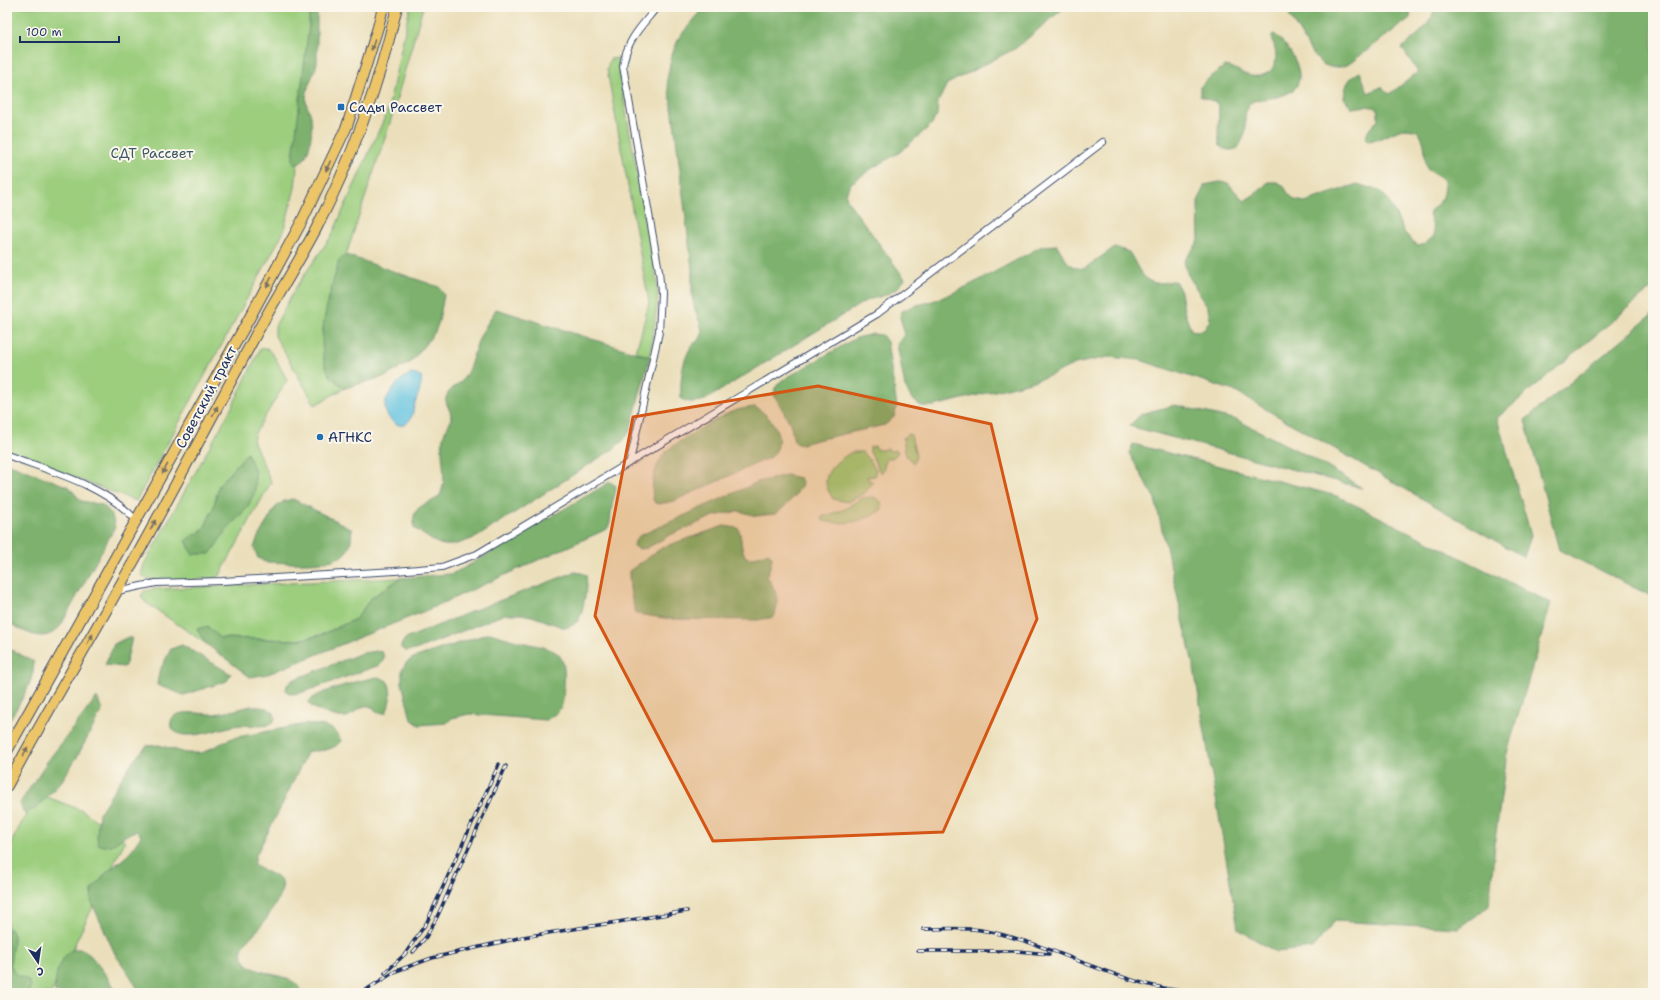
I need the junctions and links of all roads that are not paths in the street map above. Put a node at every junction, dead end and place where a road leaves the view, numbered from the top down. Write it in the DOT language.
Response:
graph roads {
  1 [pos="383,7"];
  2 [pos="397,7"];
  3 [pos="657,7"];
  4 [pos="1103,142"];
  5 [pos="7,455"];
  6 [pos="630,461"];
  7 [pos="136,520"];
  8 [pos="117,591"];
  9 [pos="7,752"];
  10 [pos="7,786"];
  1 -- 7 [label="highway, Советский тракт, one-way"];
  8 -- 2 [label="highway, Советский тракт, one-way"];
  3 -- 6 [label="street"];
  4 -- 6 [label="street"];
  5 -- 7 [label="street"];
  6 -- 8 [label="street"];
  7 -- 9 [label="highway, Советский тракт"];
  10 -- 8 [label="highway, Советский тракт, one-way"];
}
